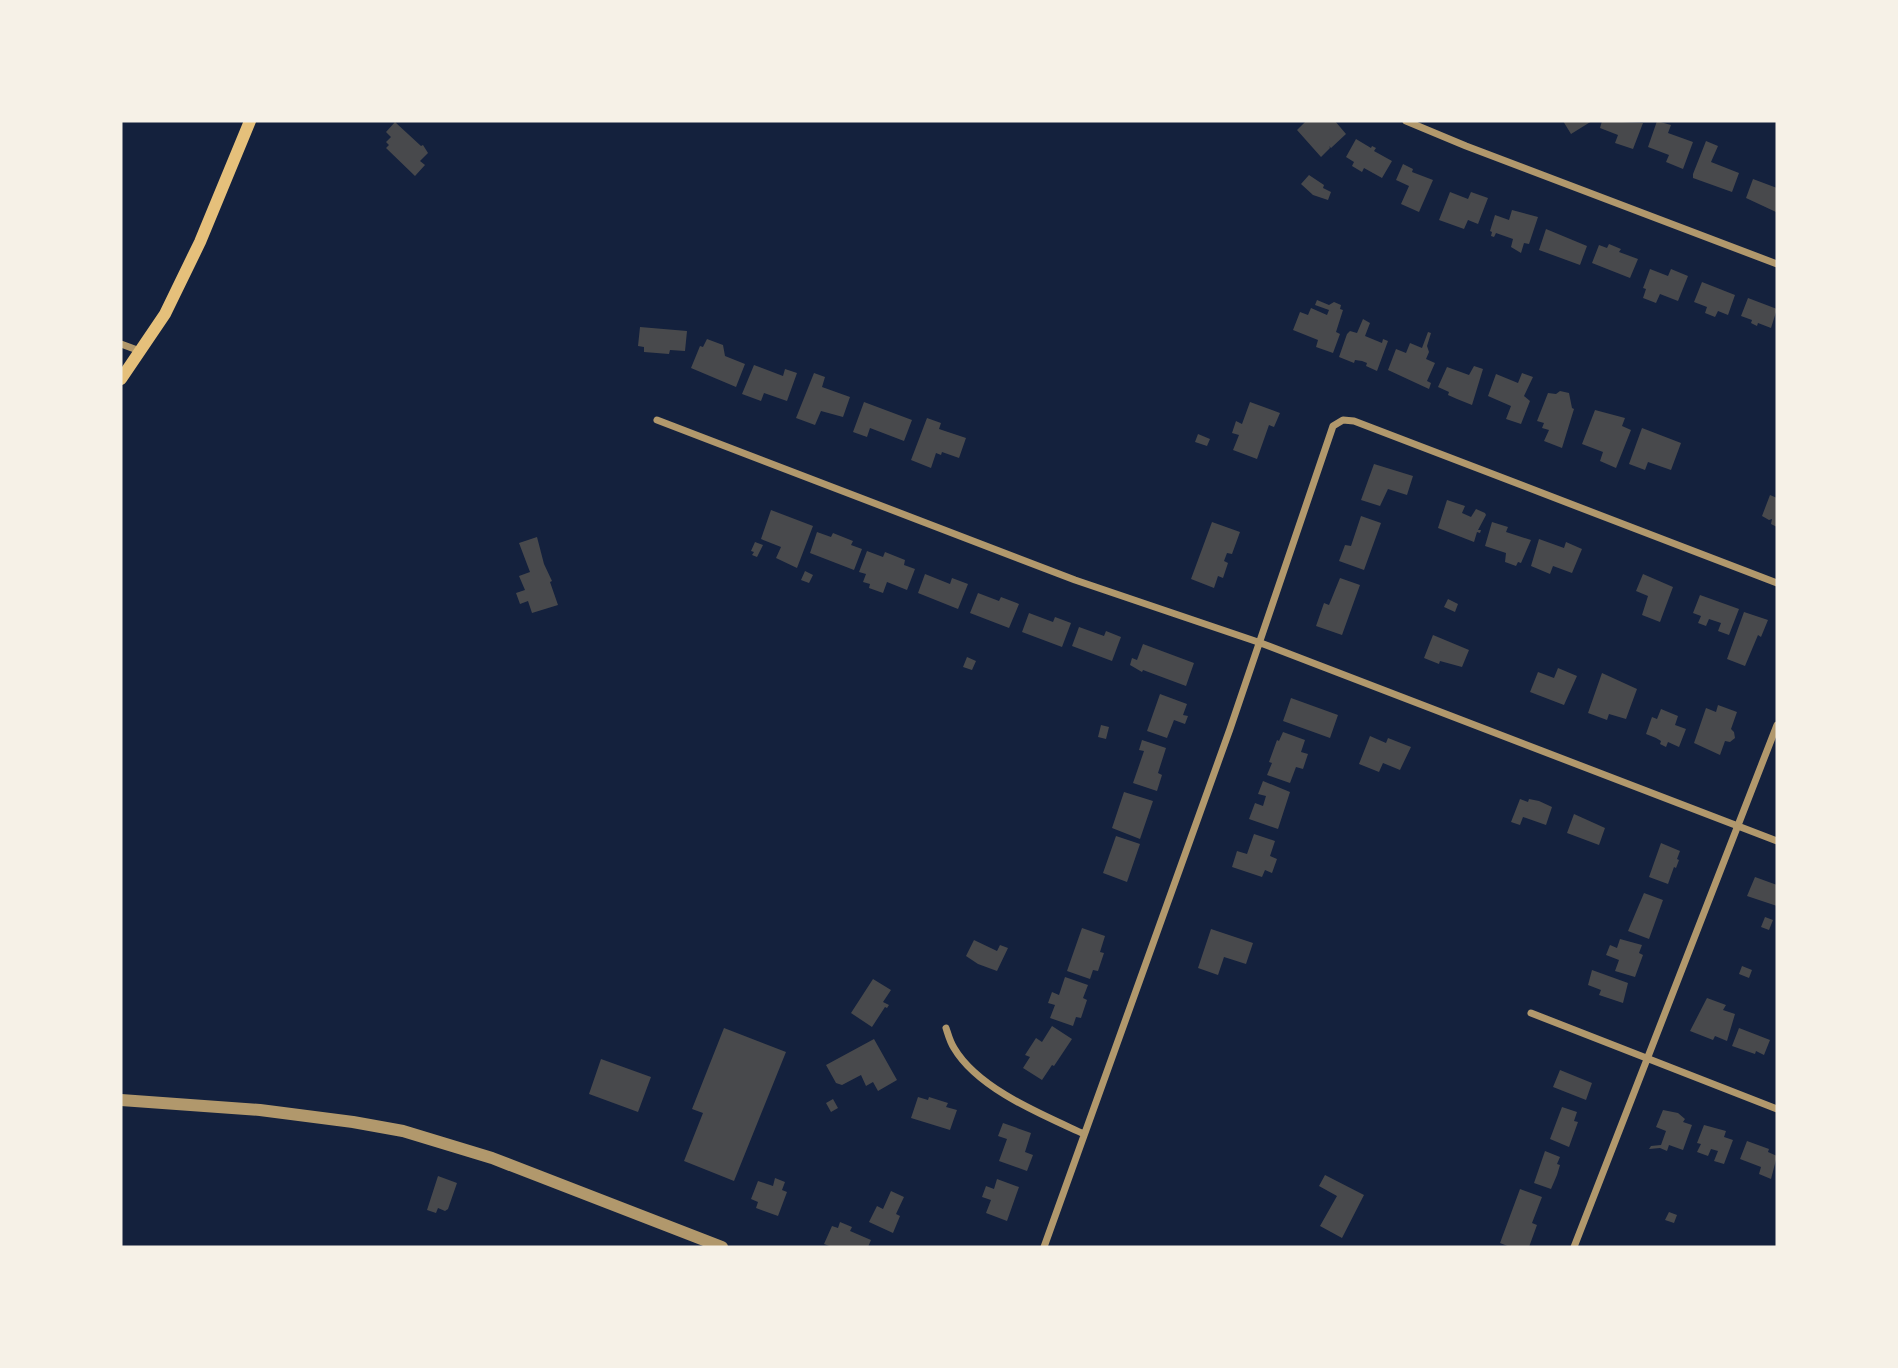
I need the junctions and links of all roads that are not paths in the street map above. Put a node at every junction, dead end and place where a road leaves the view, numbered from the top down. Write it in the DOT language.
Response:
graph roads {
  1 [pos="250,121"];
  2 [pos="1406,121"];
  3 [pos="1777,264"];
  4 [pos="121,344"];
  5 [pos="140,352"];
  6 [pos="121,379"];
  7 [pos="656,420"];
  8 [pos="1777,583"];
  9 [pos="1258,642"];
  10 [pos="1777,725"];
  11 [pos="1739,826"];
  12 [pos="1777,841"];
  13 [pos="1531,1013"];
  14 [pos="946,1028"];
  15 [pos="1648,1059"];
  16 [pos="121,1100"];
  17 [pos="1777,1108"];
  18 [pos="1084,1134"];
  19 [pos="722,1247"];
  20 [pos="1044,1247"];
  21 [pos="1574,1247"];
  1 -- 5 [label="main road"];
  2 -- 3 [label="street"];
  4 -- 5 [label="street"];
  5 -- 6 [label="main road"];
  7 -- 9 [label="street"];
  8 -- 9 [label="street"];
  9 -- 11 [label="street"];
  9 -- 18 [label="street"];
  10 -- 11 [label="street"];
  11 -- 12 [label="street"];
  11 -- 15 [label="street"];
  13 -- 15 [label="street"];
  14 -- 18 [label="street"];
  15 -- 17 [label="street"];
  15 -- 21 [label="street"];
  16 -- 19 [label="street"];
  18 -- 20 [label="street"];
}
